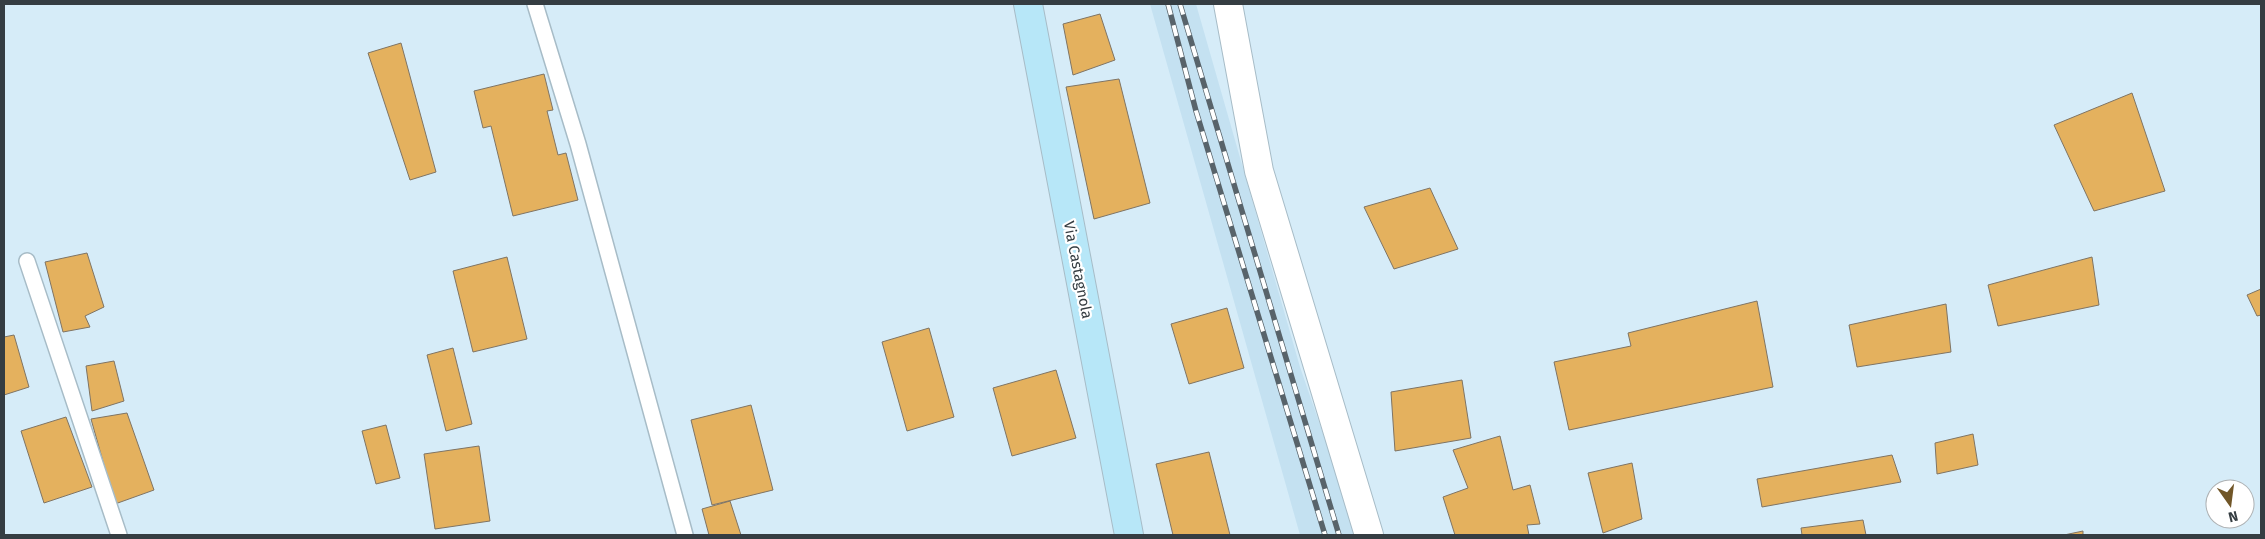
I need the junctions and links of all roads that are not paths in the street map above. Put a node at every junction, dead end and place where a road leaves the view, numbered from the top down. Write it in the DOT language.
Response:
graph roads {
  1 [pos="535,4"];
  2 [pos="1028,4"];
  3 [pos="1228,4"];
  4 [pos="27,261"];
  5 [pos="119,535"];
  6 [pos="685,535"];
  7 [pos="1129,535"];
  8 [pos="1369,535"];
  1 -- 6 [label="lane"];
  2 -- 7 [label="main road, Via Castagnola"];
  3 -- 8 [label="street"];
  4 -- 5 [label="lane"];
}
